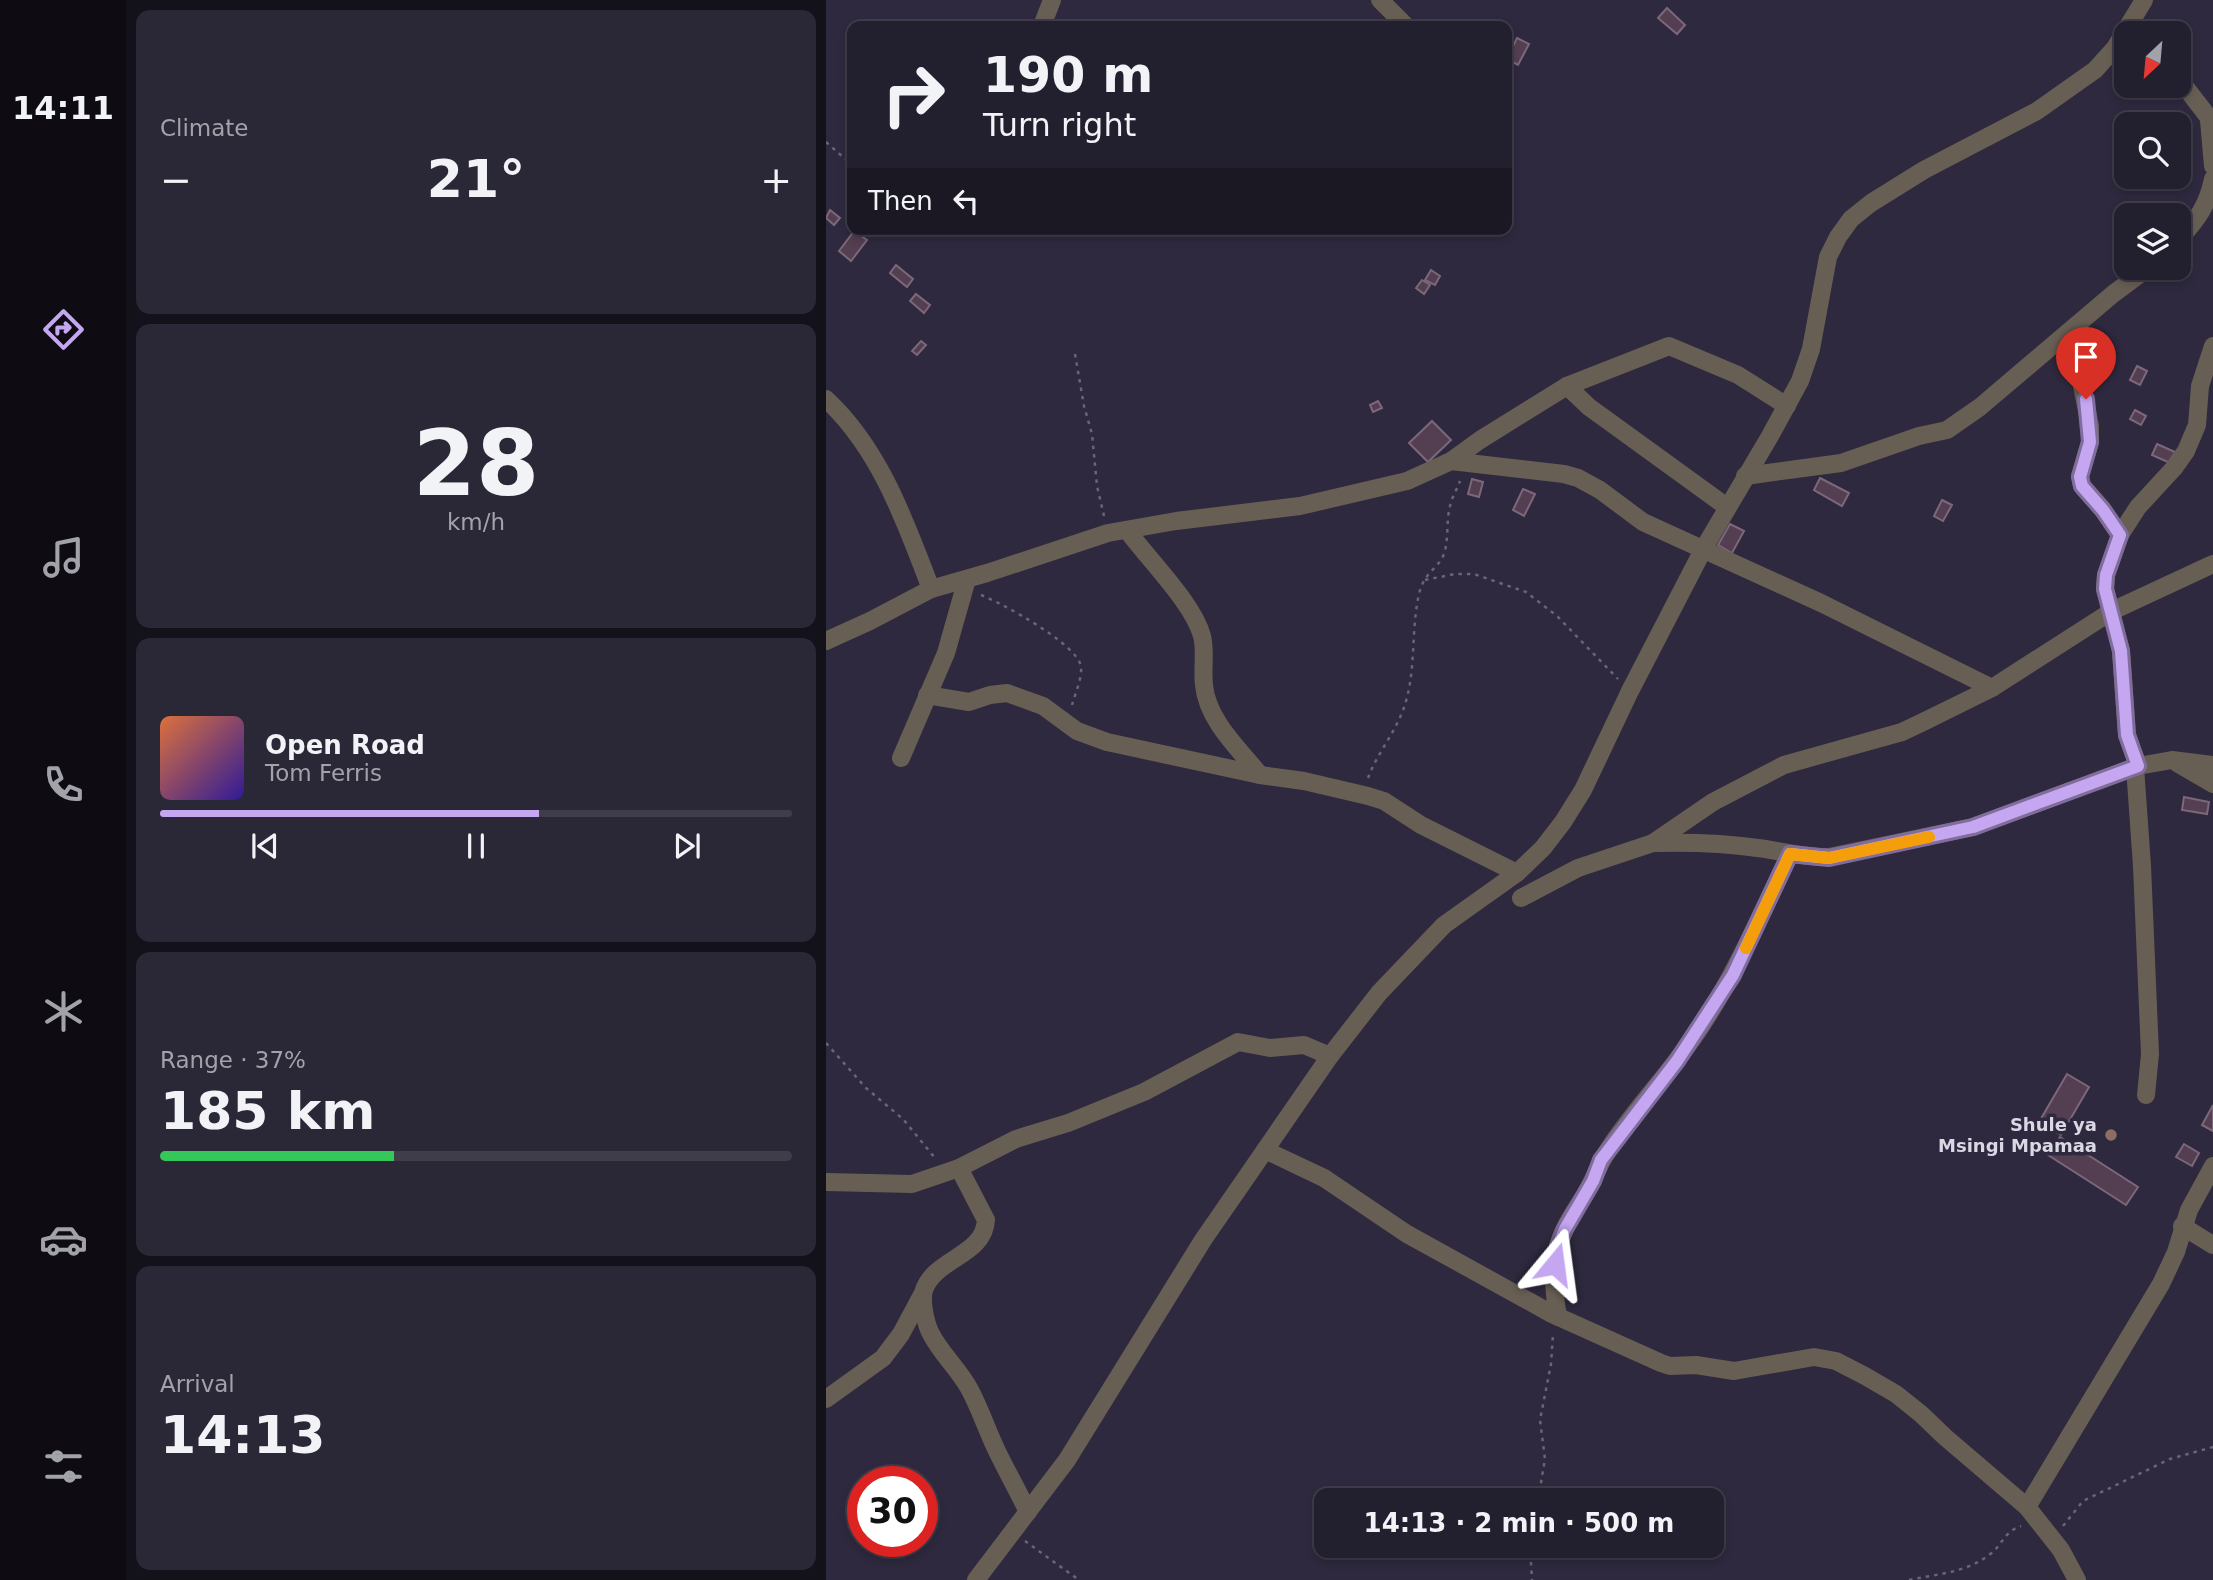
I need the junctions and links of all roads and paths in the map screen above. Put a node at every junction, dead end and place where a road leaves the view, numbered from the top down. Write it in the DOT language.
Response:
graph roads {
  1 [pos="1052,0"];
  2 [pos="1380,0"];
  3 [pos="2144,0"];
  4 [pos="1044,21"];
  5 [pos="1401,21"];
  6 [pos="2135,21"];
  7 [pos="2114,49"];
  8 [pos="2191,95"];
  9 [pos="2211,122"];
  10 [pos="826,142"];
  11 [pos="847,161"];
  12 [pos="2213,166"];
  13 [pos="2212,194"];
  14 [pos="2191,225"];
  15 [pos="2133,280"];
  16 [pos="2071,330"];
  17 [pos="2213,346"];
  18 [pos="1076,354"];
  19 [pos="1567,386"];
  20 [pos="826,399"];
  21 [pos="1787,406"];
  22 [pos="1459,462"];
  23 [pos="1745,476"];
  24 [pos="1727,507"];
  25 [pos="1127,530"];
  26 [pos="1108,533"];
  27 [pos="2120,535"];
  28 [pos="1704,548"];
  29 [pos="2213,564"];
  30 [pos="1423,581"];
  31 [pos="966,584"];
  32 [pos="931,589"];
  33 [pos="2112,611"];
  34 [pos="826,641"];
  35 [pos="1992,688"];
  36 [pos="1630,691"];
  37 [pos="927,695"];
  38 [pos="1070,725"];
  39 [pos="901,758"];
  40 [pos="2172,760"];
  41 [pos="2213,765"];
  42 [pos="2137,767"];
  43 [pos="1260,775"];
  44 [pos="2213,784"];
  45 [pos="1368,796"];
  46 [pos="1653,843"];
  47 [pos="1790,854"];
  48 [pos="1517,873"];
  49 [pos="1521,898"];
  50 [pos="826,1043"];
  51 [pos="1331,1056"];
  52 [pos="2147,1095"];
  53 [pos="1265,1150"];
  54 [pos="2213,1166"];
  55 [pos="952,1170"];
  56 [pos="826,1182"];
  57 [pos="2182,1226"];
  58 [pos="2213,1245"];
  59 [pos="923,1292"];
  60 [pos="1555,1315"];
  61 [pos="826,1399"];
  62 [pos="2213,1447"];
  63 [pos="1540,1488"];
  64 [pos="2027,1507"];
  65 [pos="1028,1512"];
  66 [pos="2038,1523"];
  67 [pos="1013,1533"];
  68 [pos="2052,1540"];
  69 [pos="1531,1558"];
  70 [pos="976,1580"];
  71 [pos="1079,1580"];
  72 [pos="1532,1580"];
  73 [pos="1909,1580"];
  74 [pos="2077,1580"];
  1 -- 4 [label="street"];
  2 -- 5 [label="street"];
  3 -- 6 [label="street"];
  7 -- 21 [label="street"];
  8 -- 9 [label="street"];
  9 -- 12 [label="street"];
  10 -- 11 [label="path"];
  13 -- 14 [label="street"];
  15 -- 16 [label="street"];
  16 -- 23 [label="street"];
  16 -- 27 [label="street"];
  17 -- 27 [label="street"];
  18 -- 26 [label="path"];
  19 -- 21 [label="street"];
  19 -- 22 [label="street"];
  19 -- 24 [label="street"];
  20 -- 32 [label="street"];
  21 -- 23 [label="street"];
  22 -- 25 [label="street"];
  22 -- 28 [label="street"];
  22 -- 30 [label="path"];
  23 -- 24 [label="street"];
  24 -- 28 [label="street"];
  25 -- 26 [label="street"];
  25 -- 43 [label="street"];
  26 -- 31 [label="street"];
  27 -- 33 [label="street"];
  28 -- 35 [label="street"];
  28 -- 36 [label="street"];
  29 -- 33 [label="street"];
  30 -- 36 [label="path"];
  30 -- 45 [label="path"];
  31 -- 32 [label="street"];
  31 -- 37 [label="street"];
  31 -- 38 [label="path"];
  32 -- 34 [label="street"];
  33 -- 35 [label="street"];
  33 -- 42 [label="street"];
  35 -- 46 [label="street"];
  36 -- 48 [label="street"];
  37 -- 38 [label="street"];
  37 -- 39 [label="street"];
  38 -- 43 [label="street"];
  40 -- 41 [label="street"];
  40 -- 42 [label="street"];
  40 -- 44 [label="street"];
  42 -- 47 [label="street"];
  42 -- 52 [label="street"];
  43 -- 45 [label="street"];
  45 -- 48 [label="street"];
  46 -- 47 [label="street"];
  46 -- 49 [label="street"];
  47 -- 60 [label="street"];
  48 -- 51 [label="street"];
  50 -- 55 [label="path"];
  51 -- 53 [label="street"];
  51 -- 55 [label="street"];
  53 -- 60 [label="street"];
  53 -- 65 [label="street"];
  54 -- 57 [label="street"];
  55 -- 56 [label="street"];
  55 -- 59 [label="street"];
  57 -- 58 [label="street"];
  57 -- 64 [label="street"];
  59 -- 61 [label="street"];
  59 -- 65 [label="street"];
  60 -- 63 [label="path"];
  60 -- 64 [label="street"];
  62 -- 68 [label="path"];
  64 -- 66 [label="street"];
  65 -- 67 [label="street"];
  66 -- 68 [label="street"];
  66 -- 73 [label="path"];
  67 -- 70 [label="street"];
  67 -- 71 [label="path"];
  68 -- 74 [label="street"];
  69 -- 72 [label="path"];
}
